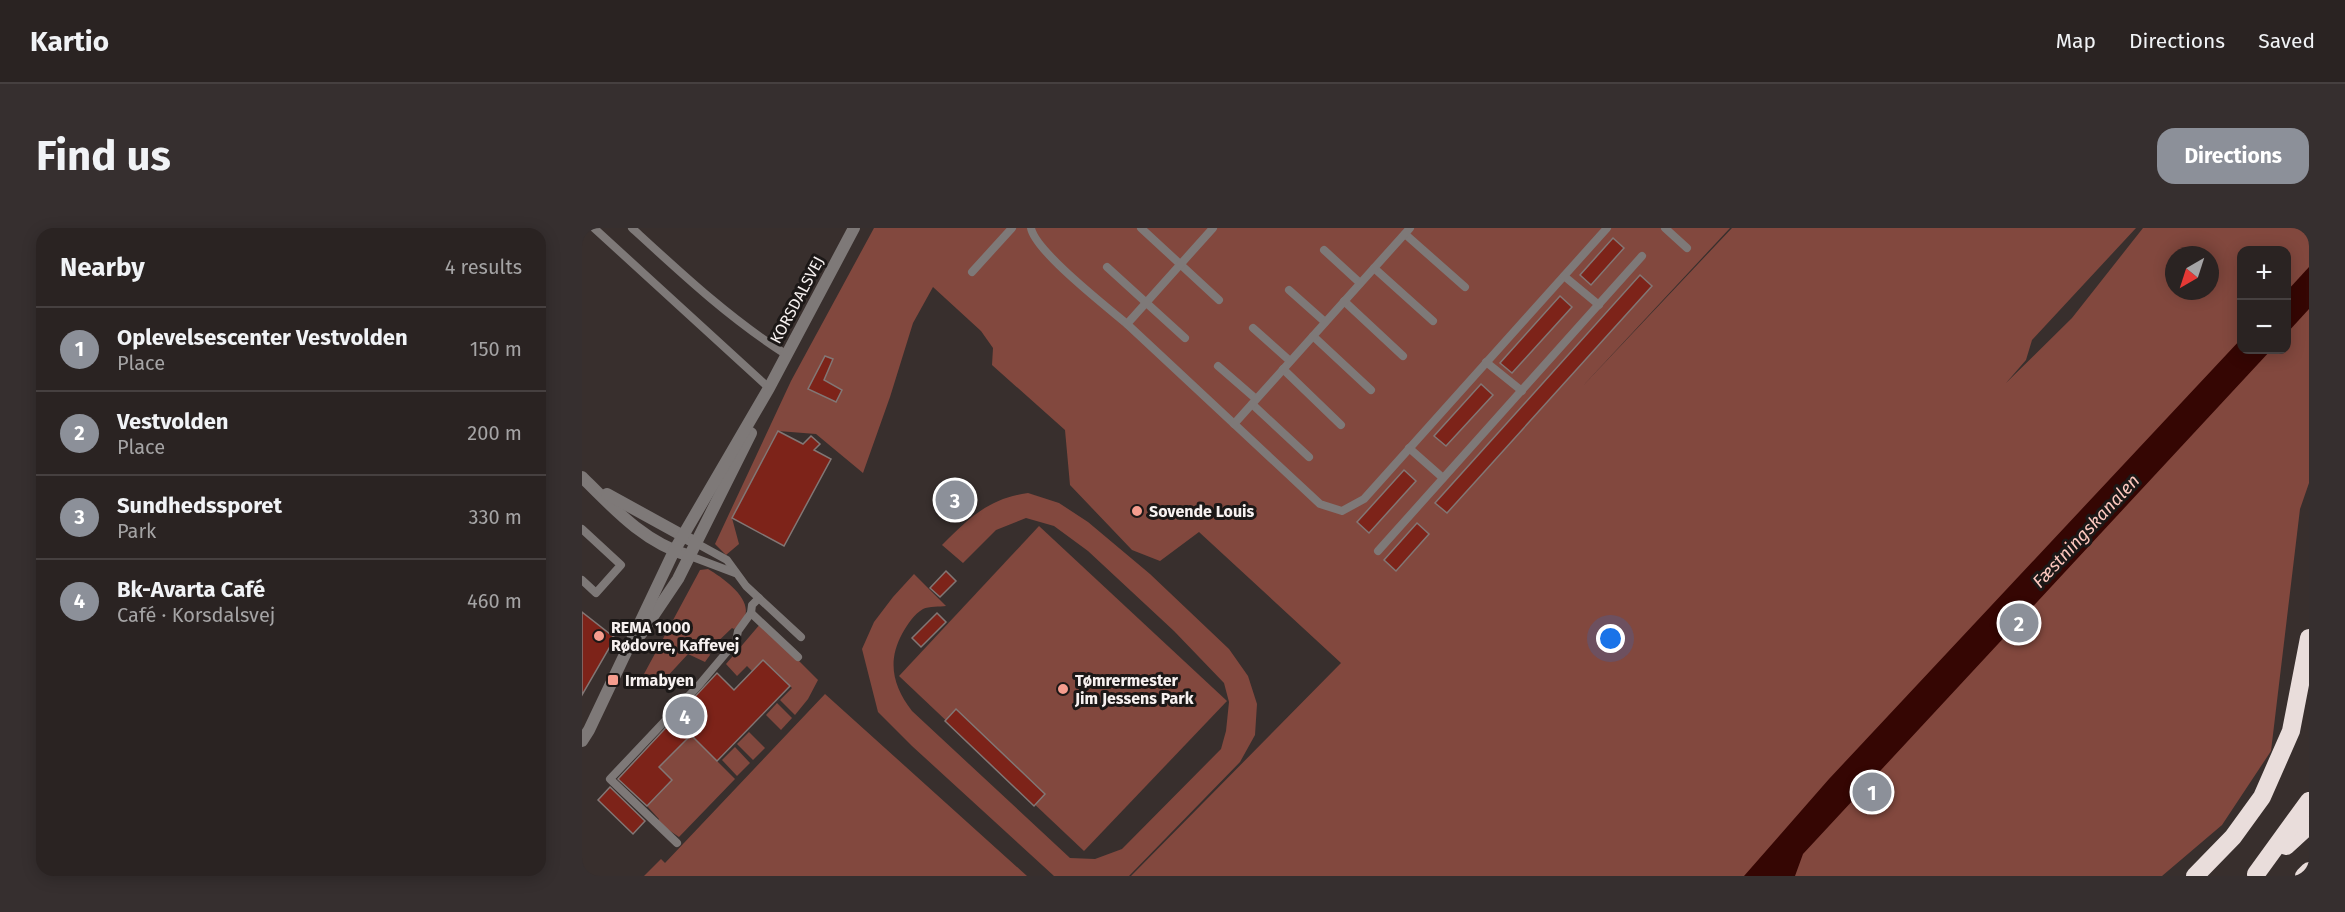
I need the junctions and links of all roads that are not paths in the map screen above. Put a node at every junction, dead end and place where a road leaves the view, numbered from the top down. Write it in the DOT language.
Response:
graph roads {
  1 [pos="594,228"];
  2 [pos="632,228"];
  3 [pos="854,228"];
  4 [pos="1012,228"];
  5 [pos="1031,228"];
  6 [pos="1141,228"];
  7 [pos="1213,228"];
  8 [pos="1607,228"];
  9 [pos="1665,228"];
  10 [pos="1407,231"];
  11 [pos="1687,248"];
  12 [pos="1324,250"];
  13 [pos="1642,256"];
  14 [pos="1181,264"];
  15 [pos="1107,267"];
  16 [pos="1374,268"];
  17 [pos="972,272"];
  18 [pos="1564,276"];
  19 [pos="1360,282"];
  20 [pos="1465,287"];
  21 [pos="1289,290"];
  22 [pos="1219,300"];
  23 [pos="1344,302"];
  24 [pos="1146,303"];
  25 [pos="1599,304"];
  26 [pos="1433,321"];
  27 [pos="1325,322"];
  28 [pos="1127,324"];
  29 [pos="1253,328"];
  30 [pos="1313,336"];
  31 [pos="1185,338"];
  32 [pos="787,355"];
  33 [pos="1402,356"];
  34 [pos="1290,361"];
  35 [pos="1486,362"];
  36 [pos="1218,366"];
  37 [pos="1283,369"];
  38 [pos="769,388"];
  39 [pos="1371,390"];
  40 [pos="1522,391"];
  41 [pos="1254,402"];
  42 [pos="1234,424"];
  43 [pos="1341,425"];
  44 [pos="1409,448"];
  45 [pos="1309,457"];
  46 [pos="1443,478"];
  47 [pos="586,481"];
  48 [pos="582,529"];
  49 [pos="683,534"];
  50 [pos="696,543"];
  51 [pos="1378,550"];
  52 [pos="674,551"];
  53 [pos="690,556"];
  54 [pos="735,573"];
  55 [pos="582,580"];
  56 [pos="759,597"];
  57 [pos="751,613"];
  58 [pos="801,637"];
  59 [pos="2309,638"];
  60 [pos="798,657"];
  61 [pos="622,662"];
  62 [pos="582,741"];
  63 [pos="2309,801"];
  64 [pos="2309,825"];
  65 [pos="677,843"];
  66 [pos="2309,871"];
  67 [pos="2255,875"];
  68 [pos="2195,876"];
  69 [pos="2304,876"];
  1 -- 38 [label="lane"];
  2 -- 32 [label="lane"];
  3 -- 32 [label="street, KORSDALSVEJ"];
  4 -- 17 [label="lane"];
  5 -- 28 [label="lane"];
  6 -- 14 [label="lane"];
  7 -- 14 [label="lane"];
  8 -- 18 [label="lane"];
  9 -- 11 [label="lane"];
  10 -- 16 [label="lane"];
  10 -- 20 [label="lane"];
  12 -- 19 [label="lane"];
  13 -- 25 [label="lane"];
  14 -- 22 [label="lane"];
  14 -- 24 [label="lane"];
  15 -- 24 [label="lane"];
  16 -- 19 [label="lane"];
  16 -- 26 [label="lane"];
  18 -- 25 [label="lane"];
  18 -- 35 [label="lane"];
  19 -- 23 [label="lane"];
  21 -- 27 [label="lane"];
  23 -- 27 [label="lane"];
  23 -- 33 [label="lane"];
  24 -- 28 [label="lane"];
  24 -- 31 [label="lane"];
  25 -- 40 [label="lane"];
  27 -- 30 [label="lane"];
  28 -- 42 [label="lane"];
  29 -- 34 [label="lane"];
  30 -- 34 [label="lane"];
  30 -- 39 [label="lane"];
  32 -- 38 [label="street, KORSDALSVEJ"];
  34 -- 37 [label="lane"];
  35 -- 40 [label="lane"];
  35 -- 44 [label="lane"];
  36 -- 41 [label="lane"];
  37 -- 41 [label="lane"];
  37 -- 43 [label="lane"];
  38 -- 49 [label="street, KORSDALSVEJ"];
  38 -- 50 [label="street, KORSDALSVEJ"];
  40 -- 46 [label="lane"];
  41 -- 42 [label="lane"];
  41 -- 45 [label="lane"];
  42 -- 44 [label="lane"];
  44 -- 46 [label="lane"];
  46 -- 51 [label="lane"];
  47 -- 49 [label="street"];
  47 -- 52 [label="street"];
  48 -- 55 [label="lane"];
  49 -- 50 [label="street"];
  49 -- 52 [label="street, KORSDALSVEJ"];
  50 -- 53 [label="street, KORSDALSVEJ"];
  50 -- 54 [label="lane"];
  52 -- 53 [label="street"];
  52 -- 61 [label="street, KORSDALSVEJ"];
  53 -- 54 [label="lane"];
  53 -- 61 [label="street, KORSDALSVEJ"];
  54 -- 56 [label="lane"];
  56 -- 57 [label="lane"];
  56 -- 58 [label="lane"];
  57 -- 60 [label="lane"];
  57 -- 65 [label="lane"];
  59 -- 68 [label="highway"];
  61 -- 62 [label="street, KORSDALSVEJ"];
  63 -- 67 [label="highway"];
  64 -- 67 [label="highway"];
  66 -- 69 [label="highway"];
}
